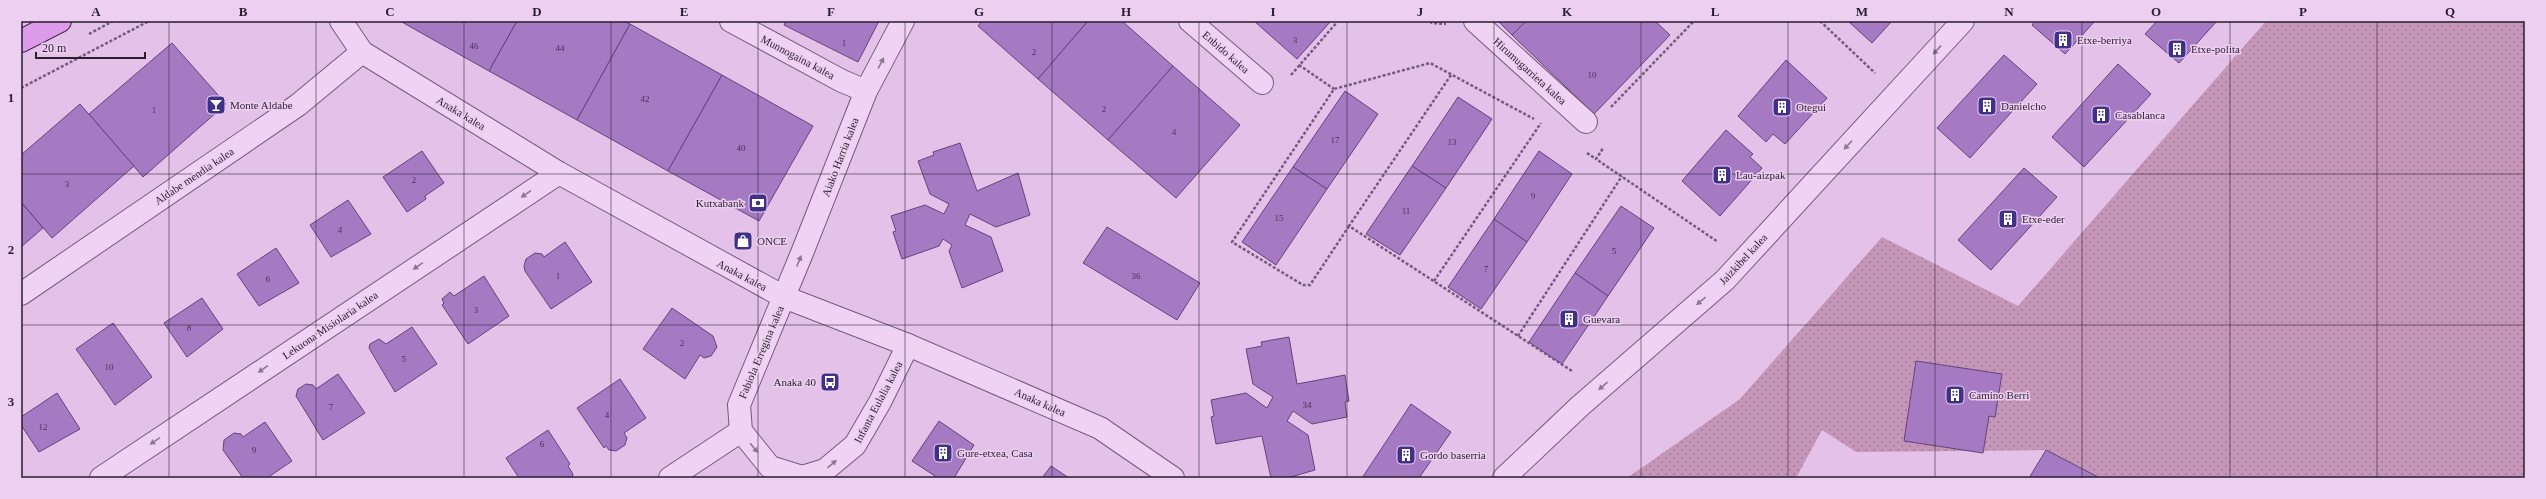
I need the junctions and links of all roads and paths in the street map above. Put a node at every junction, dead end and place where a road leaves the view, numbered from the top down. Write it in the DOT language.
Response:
graph roads {
  1 [pos="60,21"];
  2 [pos="149,21"];
  3 [pos="341,21"];
  4 [pos="731,21"];
  5 [pos="903,21"];
  6 [pos="1190,21"];
  7 [pos="1338,21"];
  8 [pos="1475,21"];
  9 [pos="1694,21"];
  10 [pos="1820,21"];
  11 [pos="1963,21"];
  12 [pos="21,41"];
  13 [pos="362,52"];
  14 [pos="1452,74"];
  15 [pos="1262,83"];
  16 [pos="21,88"];
  17 [pos="1334,89"];
  18 [pos="866,91"];
  19 [pos="1896,93"];
  20 [pos="1606,112"];
  21 [pos="1541,122"];
  22 [pos="1586,122"];
  23 [pos="1547,126"];
  24 [pos="1584,150"];
  25 [pos="1602,150"];
  26 [pos="1596,158"];
  27 [pos="559,173"];
  28 [pos="1622,176"];
  29 [pos="1349,226"];
  30 [pos="1743,260"];
  31 [pos="1434,281"];
  32 [pos="21,294"];
  33 [pos="784,297"];
  34 [pos="1518,336"];
  35 [pos="908,345"];
  36 [pos="1574,372"];
  37 [pos="740,432"];
  38 [pos="111,475"];
  39 [pos="802,477"];
  40 [pos="670,478"];
  41 [pos="1173,478"];
  42 [pos="1504,478"];
  1 -- 12 [label="main road"];
  2 -- 16 [label="path"];
  3 -- 13 [label="street, Anaka kalea"];
  4 -- 18 [label="street, Munnogaina kalea"];
  18 -- 5 [label="street, Aiako Harria kalea, one-way"];
  6 -- 15 [label="street, Enbido kalea"];
  7 -- 17 [label="path"];
  8 -- 22 [label="street, Hirumugarrieta kalea"];
  9 -- 20 [label="path"];
  10 -- 19 [label="path"];
  11 -- 19 [label="street, Jaizkibel kalea, one-way"];
  13 -- 27 [label="street, Anaka kalea"];
  13 -- 32 [label="street, Aldabe mendia kalea"];
  14 -- 17 [label="path"];
  14 -- 21 [label="path"];
  14 -- 29 [label="path"];
  17 -- 29 [label="path"];
  33 -- 18 [label="street, Aiako Harria kalea, one-way"];
  19 -- 30 [label="street, Jaizkibel kalea, one-way"];
  21 -- 23 [label="path"];
  21 -- 31 [label="path"];
  24 -- 26 [label="path"];
  25 -- 26 [label="path"];
  26 -- 28 [label="path"];
  27 -- 33 [label="street, Anaka kalea"];
  27 -- 38 [label="street, Lekuona Misiolaria kalea, one-way"];
  28 -- 30 [label="path"];
  28 -- 34 [label="path"];
  29 -- 31 [label="path"];
  30 -- 42 [label="street, Jaizkibel kalea, one-way"];
  31 -- 34 [label="path"];
  33 -- 35 [label="street, Anaka kalea"];
  33 -- 37 [label="street, Fabiola Erregina kalea"];
  34 -- 36 [label="path"];
  39 -- 35 [label="street, Infanta Eulalia kalea, one-way"];
  35 -- 41 [label="street, Anaka kalea"];
  37 -- 39 [label="street, Infanta Eulalia kalea, one-way"];
  37 -- 40 [label="street"];
}
